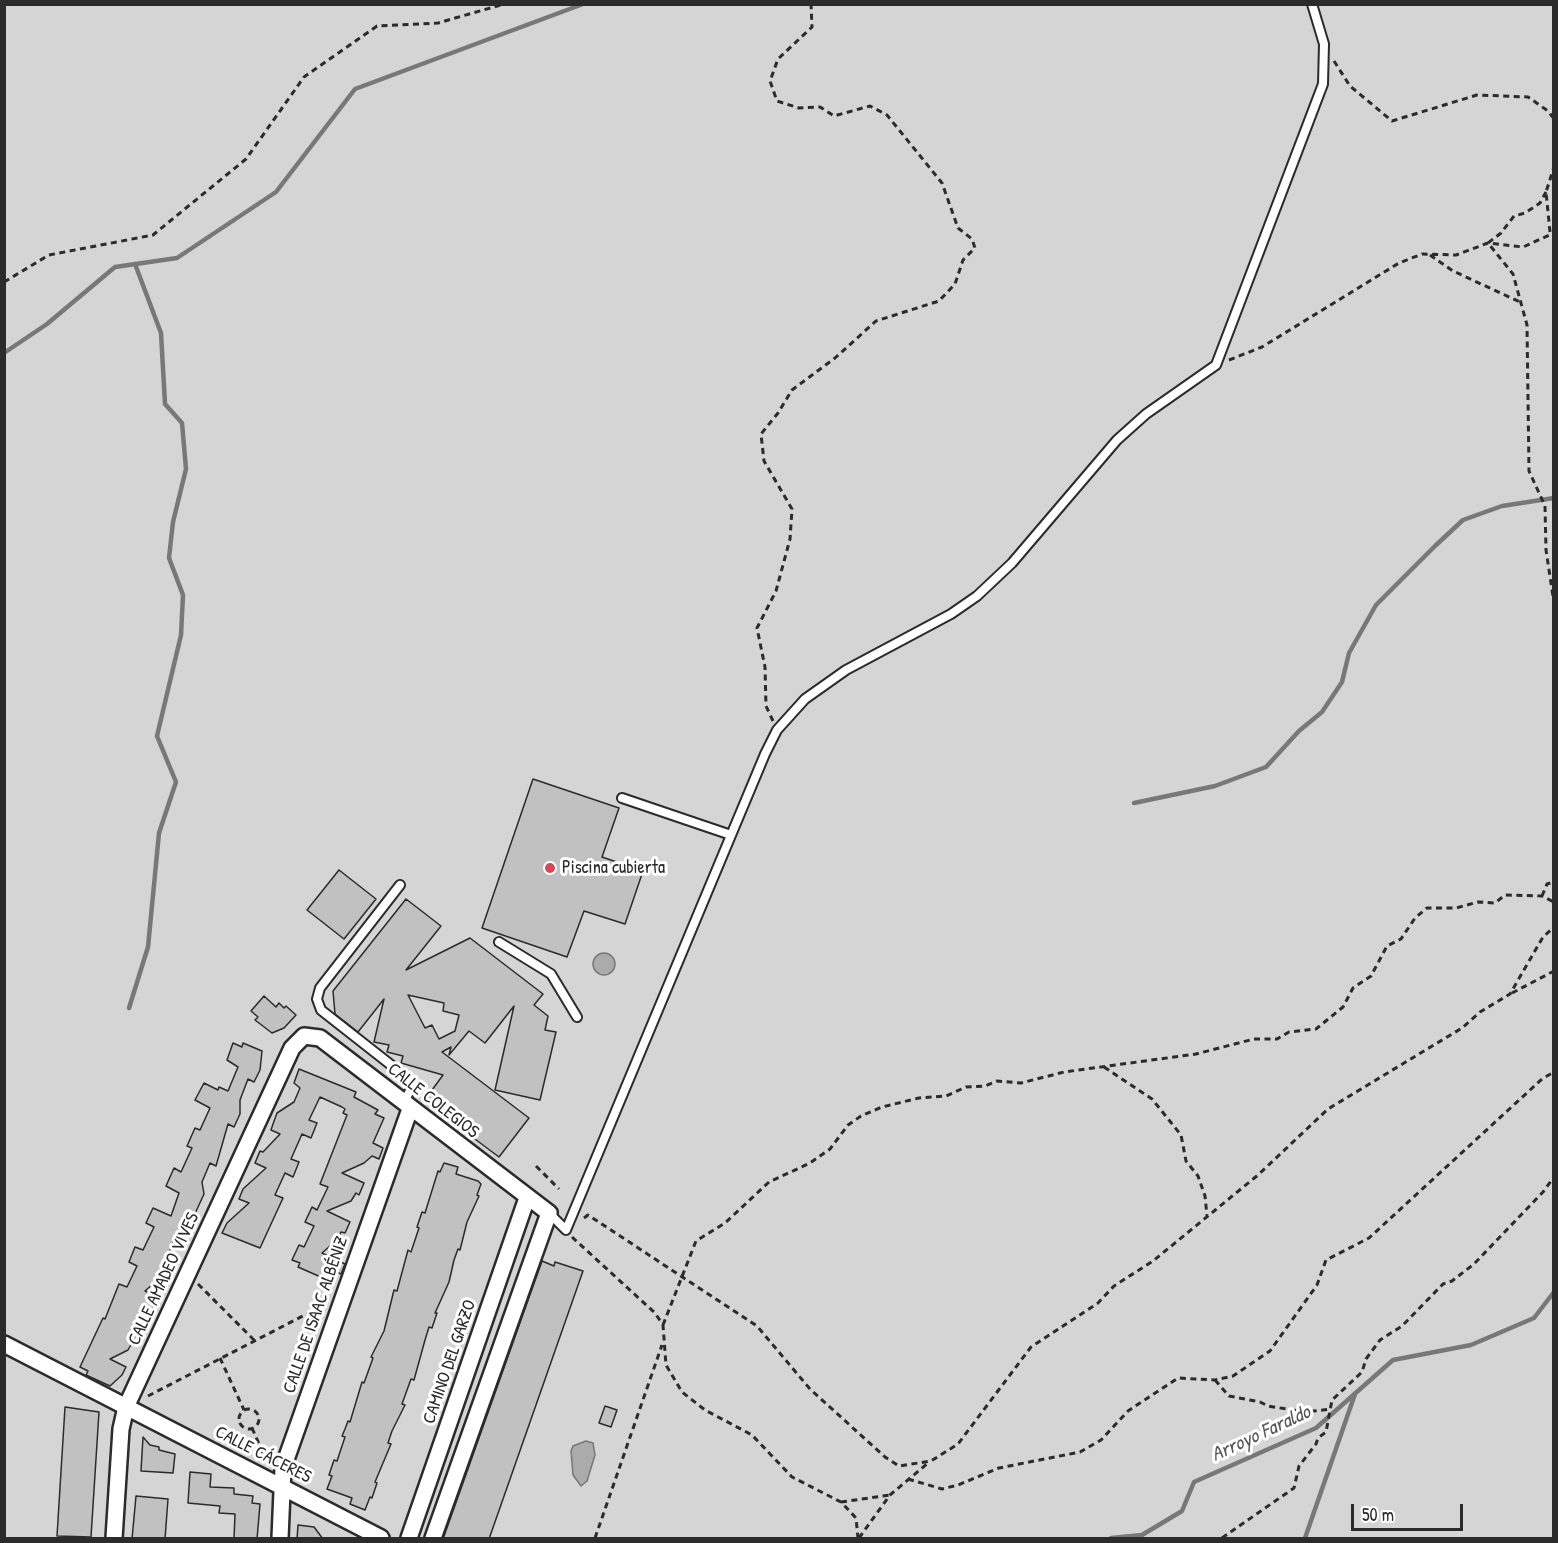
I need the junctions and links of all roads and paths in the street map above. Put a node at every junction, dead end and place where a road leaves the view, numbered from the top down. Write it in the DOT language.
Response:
graph roads {
  1 [pos="504,4"];
  2 [pos="811,4"];
  3 [pos="1312,4"];
  4 [pos="1324,44"];
  5 [pos="1554,119"];
  6 [pos="1554,167"];
  7 [pos="1546,192"];
  8 [pos="1552,232"];
  9 [pos="1488,243"];
  10 [pos="1429,254"];
  11 [pos="4,282"];
  12 [pos="1521,302"];
  13 [pos="1216,365"];
  14 [pos="1554,603"];
  15 [pos="777,730"];
  16 [pos="622,798"];
  17 [pos="731,835"];
  18 [pos="1554,882"];
  19 [pos="400,885"];
  20 [pos="1542,896"];
  21 [pos="1554,902"];
  22 [pos="1554,927"];
  23 [pos="499,942"];
  24 [pos="1554,970"];
  25 [pos="1510,994"];
  26 [pos="577,1017"];
  27 [pos="292,1048"];
  28 [pos="1103,1067"];
  29 [pos="1554,1072"];
  30 [pos="407,1106"];
  31 [pos="536,1166"];
  32 [pos="1554,1177"];
  33 [pos="559,1189"];
  34 [pos="527,1198"];
  35 [pos="549,1213"];
  36 [pos="1207,1216"];
  37 [pos="566,1230"];
  38 [pos="188,1273"];
  39 [pos="683,1276"];
  40 [pos="336,1314"];
  41 [pos="663,1325"];
  42 [pos="254,1340"];
  43 [pos="4,1344"];
  44 [pos="663,1344"];
  45 [pos="220,1358"];
  46 [pos="1215,1380"];
  47 [pos="129,1400"];
  48 [pos="1331,1409"];
  49 [pos="244,1410"];
  50 [pos="252,1428"];
  51 [pos="931,1461"];
  52 [pos="254,1473"];
  53 [pos="908,1479"];
  54 [pos="282,1487"];
  55 [pos="890,1495"];
  56 [pos="841,1502"];
  57 [pos="114,1539"];
  58 [pos="280,1539"];
  59 [pos="381,1539"];
  60 [pos="409,1539"];
  61 [pos="433,1539"];
  62 [pos="595,1539"];
  63 [pos="858,1539"];
  64 [pos="1222,1539"];
  1 -- 11 [label="path"];
  2 -- 15 [label="path"];
  3 -- 4 [label="lane"];
  4 -- 5 [label="path"];
  4 -- 13 [label="lane"];
  6 -- 7 [label="path"];
  7 -- 8 [label="path"];
  7 -- 9 [label="path"];
  8 -- 9 [label="path"];
  9 -- 10 [label="path"];
  9 -- 12 [label="path"];
  10 -- 12 [label="path"];
  10 -- 13 [label="path"];
  12 -- 14 [label="path"];
  13 -- 15 [label="lane"];
  15 -- 17 [label="lane"];
  16 -- 17 [label="lane"];
  17 -- 37 [label="lane"];
  18 -- 20 [label="path"];
  19 -- 30 [label="lane"];
  20 -- 21 [label="path"];
  20 -- 28 [label="path"];
  22 -- 25 [label="path"];
  23 -- 26 [label="lane"];
  24 -- 25 [label="path"];
  25 -- 36 [label="path"];
  27 -- 30 [label="street, CALLE COLEGIOS"];
  27 -- 38 [label="street, CALLE AMADEO VIVES"];
  28 -- 36 [label="path"];
  28 -- 39 [label="path"];
  29 -- 46 [label="path"];
  30 -- 34 [label="street, CALLE COLEGIOS"];
  30 -- 40 [label="street, CALLE DE ISAAC ALBÉNIZ"];
  31 -- 33 [label="path"];
  32 -- 48 [label="path"];
  34 -- 35 [label="street, CALLE COLEGIOS"];
  34 -- 60 [label="street, CAMINO DEL GARZO"];
  35 -- 37 [label="lane"];
  35 -- 61 [label="street"];
  36 -- 51 [label="path"];
  37 -- 39 [label="path"];
  37 -- 41 [label="path"];
  38 -- 42 [label="path"];
  38 -- 47 [label="street, CALLE AMADEO VIVES"];
  39 -- 41 [label="path"];
  39 -- 51 [label="path"];
  40 -- 42 [label="path"];
  40 -- 54 [label="street, CALLE DE ISAAC ALBÉNIZ"];
  41 -- 44 [label="path"];
  42 -- 45 [label="path"];
  43 -- 47 [label="street, CALLE CÁCERES"];
  44 -- 56 [label="path"];
  44 -- 62 [label="path"];
  45 -- 47 [label="path"];
  45 -- 49 [label="path"];
  46 -- 48 [label="path"];
  46 -- 53 [label="path"];
  47 -- 52 [label="street, CALLE CÁCERES"];
  47 -- 57 [label="street, CALLE AMADEO VIVES"];
  48 -- 64 [label="path"];
  49 -- 50 [label="path"];
  49 -- 50 [label="path"];
  50 -- 52 [label="path"];
  51 -- 53 [label="path"];
  52 -- 54 [label="street, CALLE CÁCERES"];
  53 -- 55 [label="path"];
  54 -- 58 [label="street, CALLE DE ISAAC ALBÉNIZ"];
  54 -- 59 [label="street, CALLE CÁCERES"];
  55 -- 56 [label="path"];
  55 -- 63 [label="path"];
  56 -- 63 [label="path"];
}
